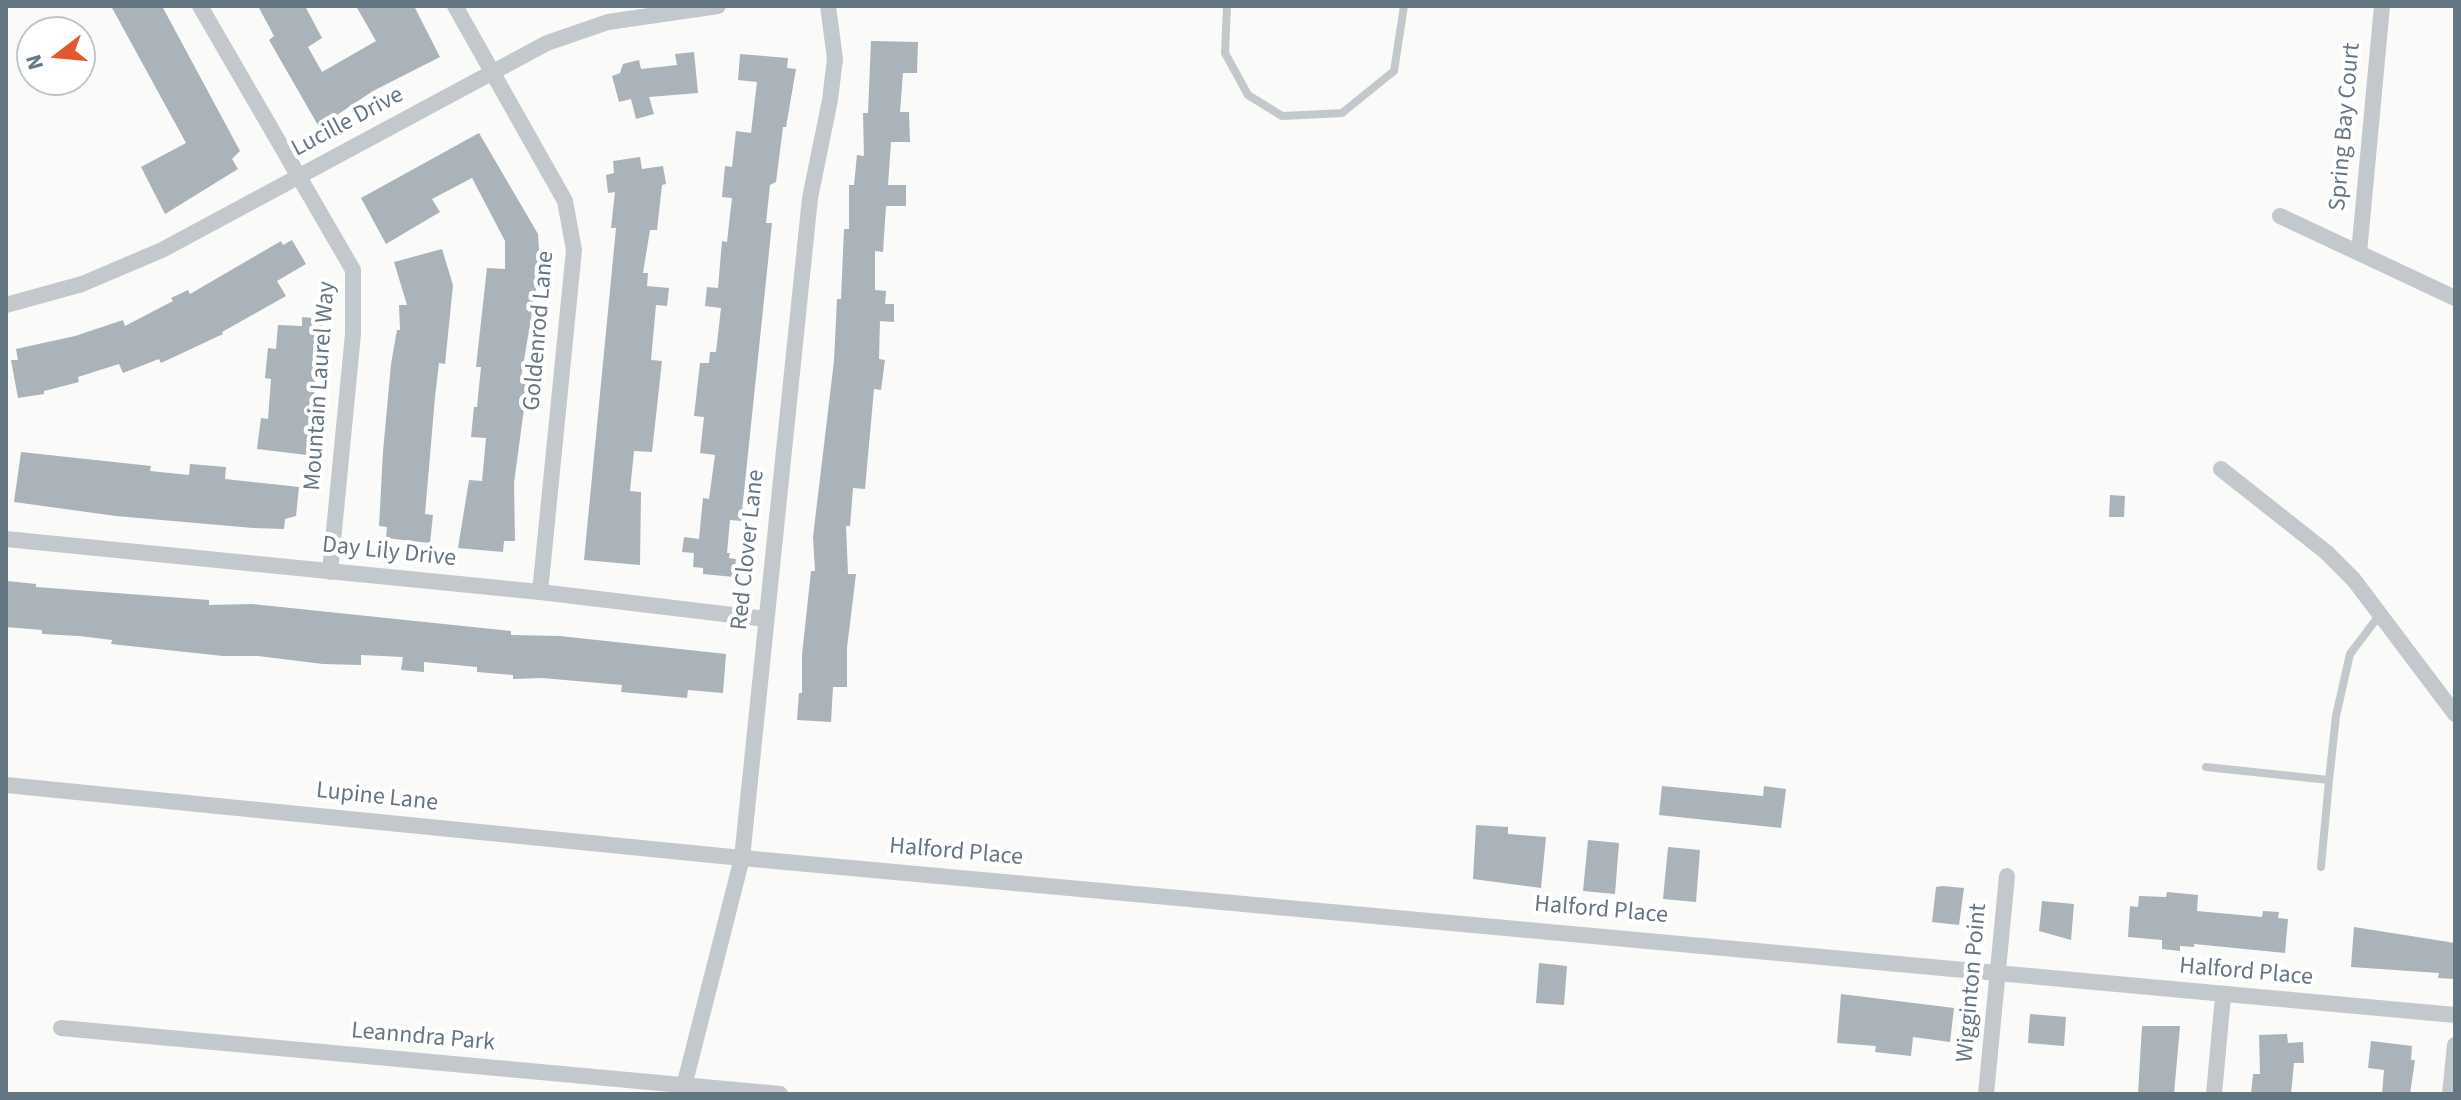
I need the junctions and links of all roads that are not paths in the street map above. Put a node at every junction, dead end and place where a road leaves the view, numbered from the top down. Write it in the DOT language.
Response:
graph roads {
  1 [pos="200,6"];
  2 [pos="455,6"];
  3 [pos="718,6"];
  4 [pos="828,6"];
  5 [pos="1227,6"];
  6 [pos="1404,6"];
  7 [pos="2382,6"];
  8 [pos="492,72"];
  9 [pos="297,177"];
  10 [pos="2280,216"];
  11 [pos="2359,253"];
  12 [pos="2455,298"];
  13 [pos="6,305"];
  14 [pos="2221,469"];
  15 [pos="6,539"];
  16 [pos="330,572"];
  17 [pos="540,592"];
  18 [pos="2381,613"];
  19 [pos="766,619"];
  20 [pos="2455,714"];
  21 [pos="2206,767"];
  22 [pos="2329,780"];
  23 [pos="6,785"];
  24 [pos="742,858"];
  25 [pos="2321,867"];
  26 [pos="2007,876"];
  27 [pos="1998,971"];
  28 [pos="2223,996"];
  29 [pos="2455,1015"];
  30 [pos="61,1028"];
  31 [pos="2455,1045"];
  32 [pos="682,1091"];
  33 [pos="780,1094"];
  34 [pos="1986,1094"];
  35 [pos="2214,1094"];
  36 [pos="2450,1094"];
  1 -- 9 [label="street, Mountain Laurel Way"];
  2 -- 8 [label="street, Goldenrod Lane"];
  3 -- 8 [label="street, Lucille Drive"];
  4 -- 19 [label="street, Red Clover Lane"];
  5 -- 6 [label="lane"];
  7 -- 11 [label="street, Spring Bay Court"];
  8 -- 9 [label="street, Lucille Drive"];
  8 -- 17 [label="street, Goldenrod Lane"];
  9 -- 13 [label="street, Lucille Drive"];
  9 -- 16 [label="street, Mountain Laurel Way"];
  10 -- 11 [label="street"];
  11 -- 12 [label="street"];
  14 -- 18 [label="street"];
  15 -- 16 [label="street, Day Lily Drive"];
  16 -- 17 [label="street, Day Lily Drive"];
  17 -- 19 [label="street, Day Lily Drive"];
  18 -- 20 [label="street"];
  18 -- 22 [label="lane"];
  19 -- 24 [label="street, Red Clover Lane"];
  21 -- 22 [label="lane"];
  22 -- 25 [label="lane"];
  23 -- 24 [label="street, Lupine Lane"];
  24 -- 27 [label="street, Halford Place"];
  24 -- 32 [label="street, Red Clover Lane"];
  26 -- 27 [label="street, Wigginton Point"];
  27 -- 28 [label="street, Halford Place"];
  27 -- 34 [label="street, Wigginton Point"];
  28 -- 29 [label="street, Halford Place"];
  28 -- 35 [label="street"];
  30 -- 32 [label="street, Leanndra Park"];
  31 -- 36 [label="street"];
  32 -- 33 [label="street, Leanndra Park"];
}
